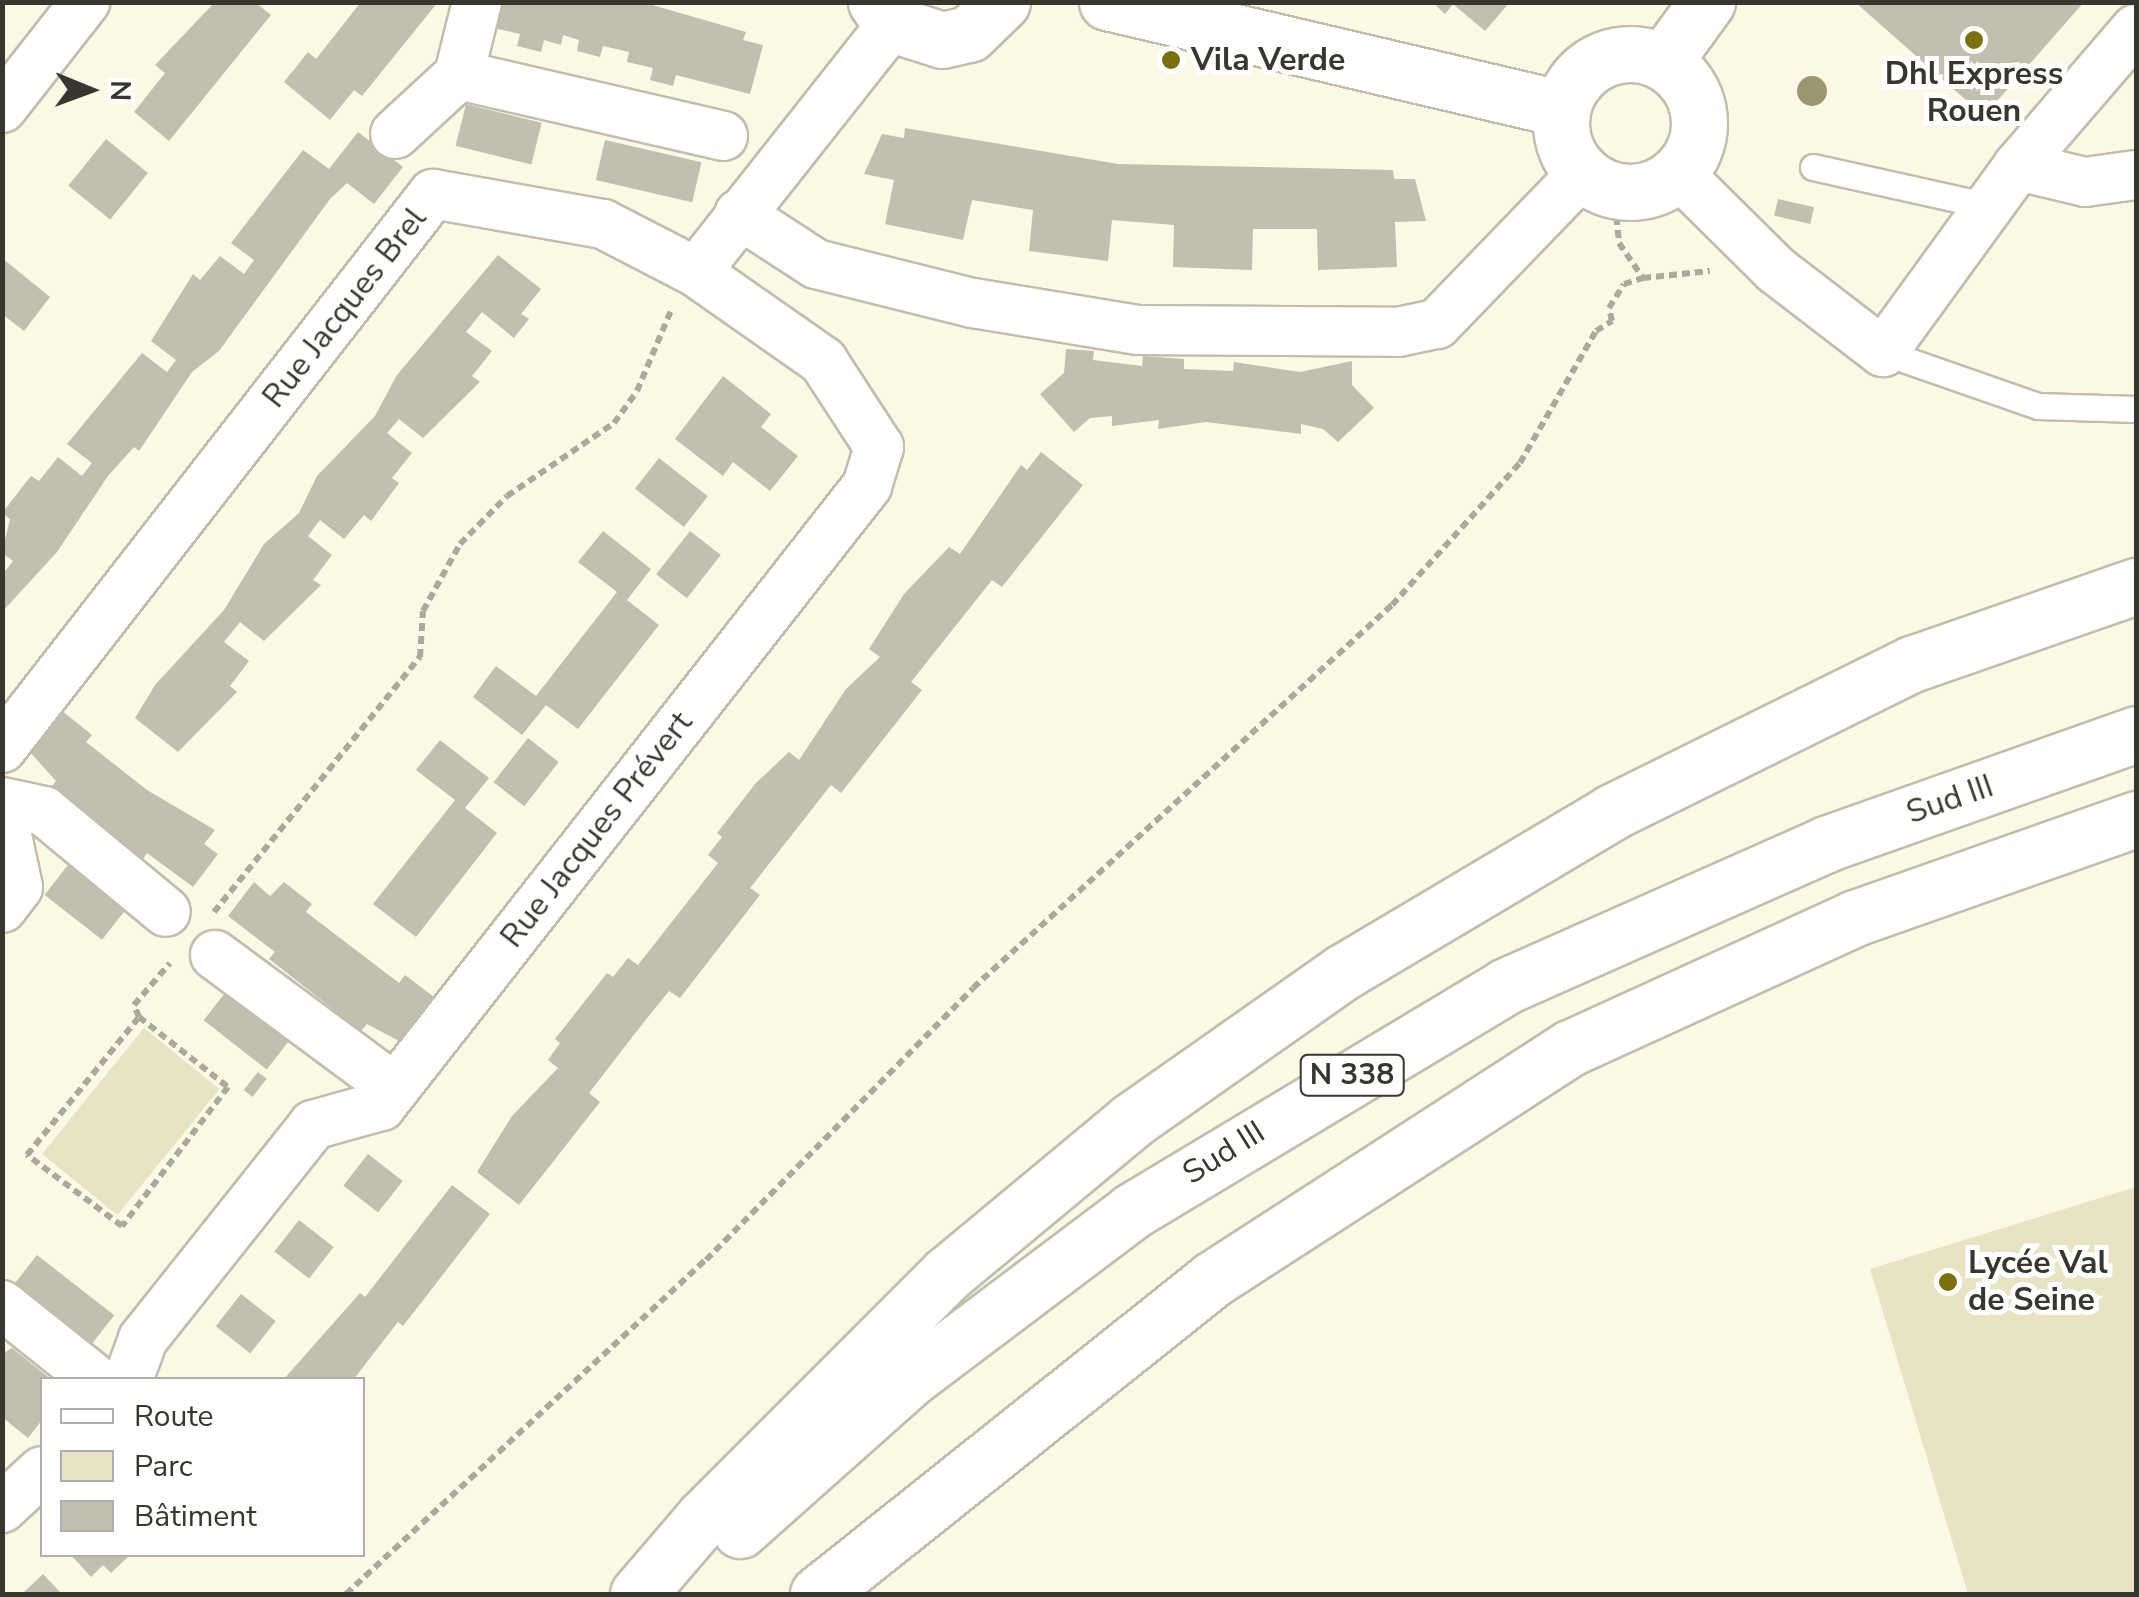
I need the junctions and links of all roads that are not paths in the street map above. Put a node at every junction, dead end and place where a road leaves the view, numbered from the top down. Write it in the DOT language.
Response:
graph roads {
  1 [pos="84,2"];
  2 [pos="477,2"];
  3 [pos="1002,2"];
  4 [pos="1107,2"];
  5 [pos="1707,2"];
  6 [pos="884,13"];
  7 [pos="2136,29"];
  8 [pos="1664,62"];
  9 [pos="459,76"];
  10 [pos="2,108"];
  11 [pos="1563,110"];
  12 [pos="394,134"];
  13 [pos="723,136"];
  14 [pos="2018,166"];
  15 [pos="1813,167"];
  16 [pos="1678,173"];
  17 [pos="2136,176"];
  18 [pos="1599,182"];
  19 [pos="1990,206"];
  20 [pos="739,214"];
  21 [pos="696,272"];
  22 [pos="1883,352"];
  23 [pos="2136,409"];
  24 [pos="2136,586"];
  25 [pos="2136,734"];
  26 [pos="2,748"];
  27 [pos="2,802"];
  28 [pos="2,812"];
  29 [pos="2136,820"];
  30 [pos="2,908"];
  31 [pos="395,1088"];
  32 [pos="2,1304"];
  33 [pos="92,1377"];
  34 [pos="129,1377"];
  35 [pos="40,1473"];
  36 [pos="2,1508"];
  37 [pos="638,1594"];
  38 [pos="672,1594"];
  39 [pos="818,1594"];
  1 -- 10 [label="street"];
  2 -- 9 [label="street"];
  3 -- 6 [label="main road"];
  4 -- 11 [label="main road"];
  5 -- 8 [label="main road"];
  6 -- 20 [label="street"];
  7 -- 14 [label="street"];
  8 -- 11 [label="main road"];
  8 -- 16 [label="main road"];
  9 -- 12 [label="street"];
  9 -- 13 [label="street"];
  11 -- 18 [label="main road"];
  14 -- 17 [label="street"];
  14 -- 19 [label="street"];
  15 -- 19 [label="lane"];
  16 -- 18 [label="main road"];
  16 -- 22 [label="street"];
  18 -- 20 [label="street"];
  19 -- 22 [label="street"];
  20 -- 21 [label="street"];
  21 -- 26 [label="street, Rue Jacques Brel"];
  21 -- 31 [label="street, Rue Jacques Prévert"];
  22 -- 23 [label="lane"];
  24 -- 37 [label="main road"];
  25 -- 38 [label="main road, Sud III / N 338"];
  27 -- 31 [label="street"];
  28 -- 30 [label="street"];
  29 -- 39 [label="main road, N 338"];
  31 -- 34 [label="street, Rue Jacques Prévert"];
  32 -- 33 [label="street"];
  35 -- 36 [label="street"];
}
